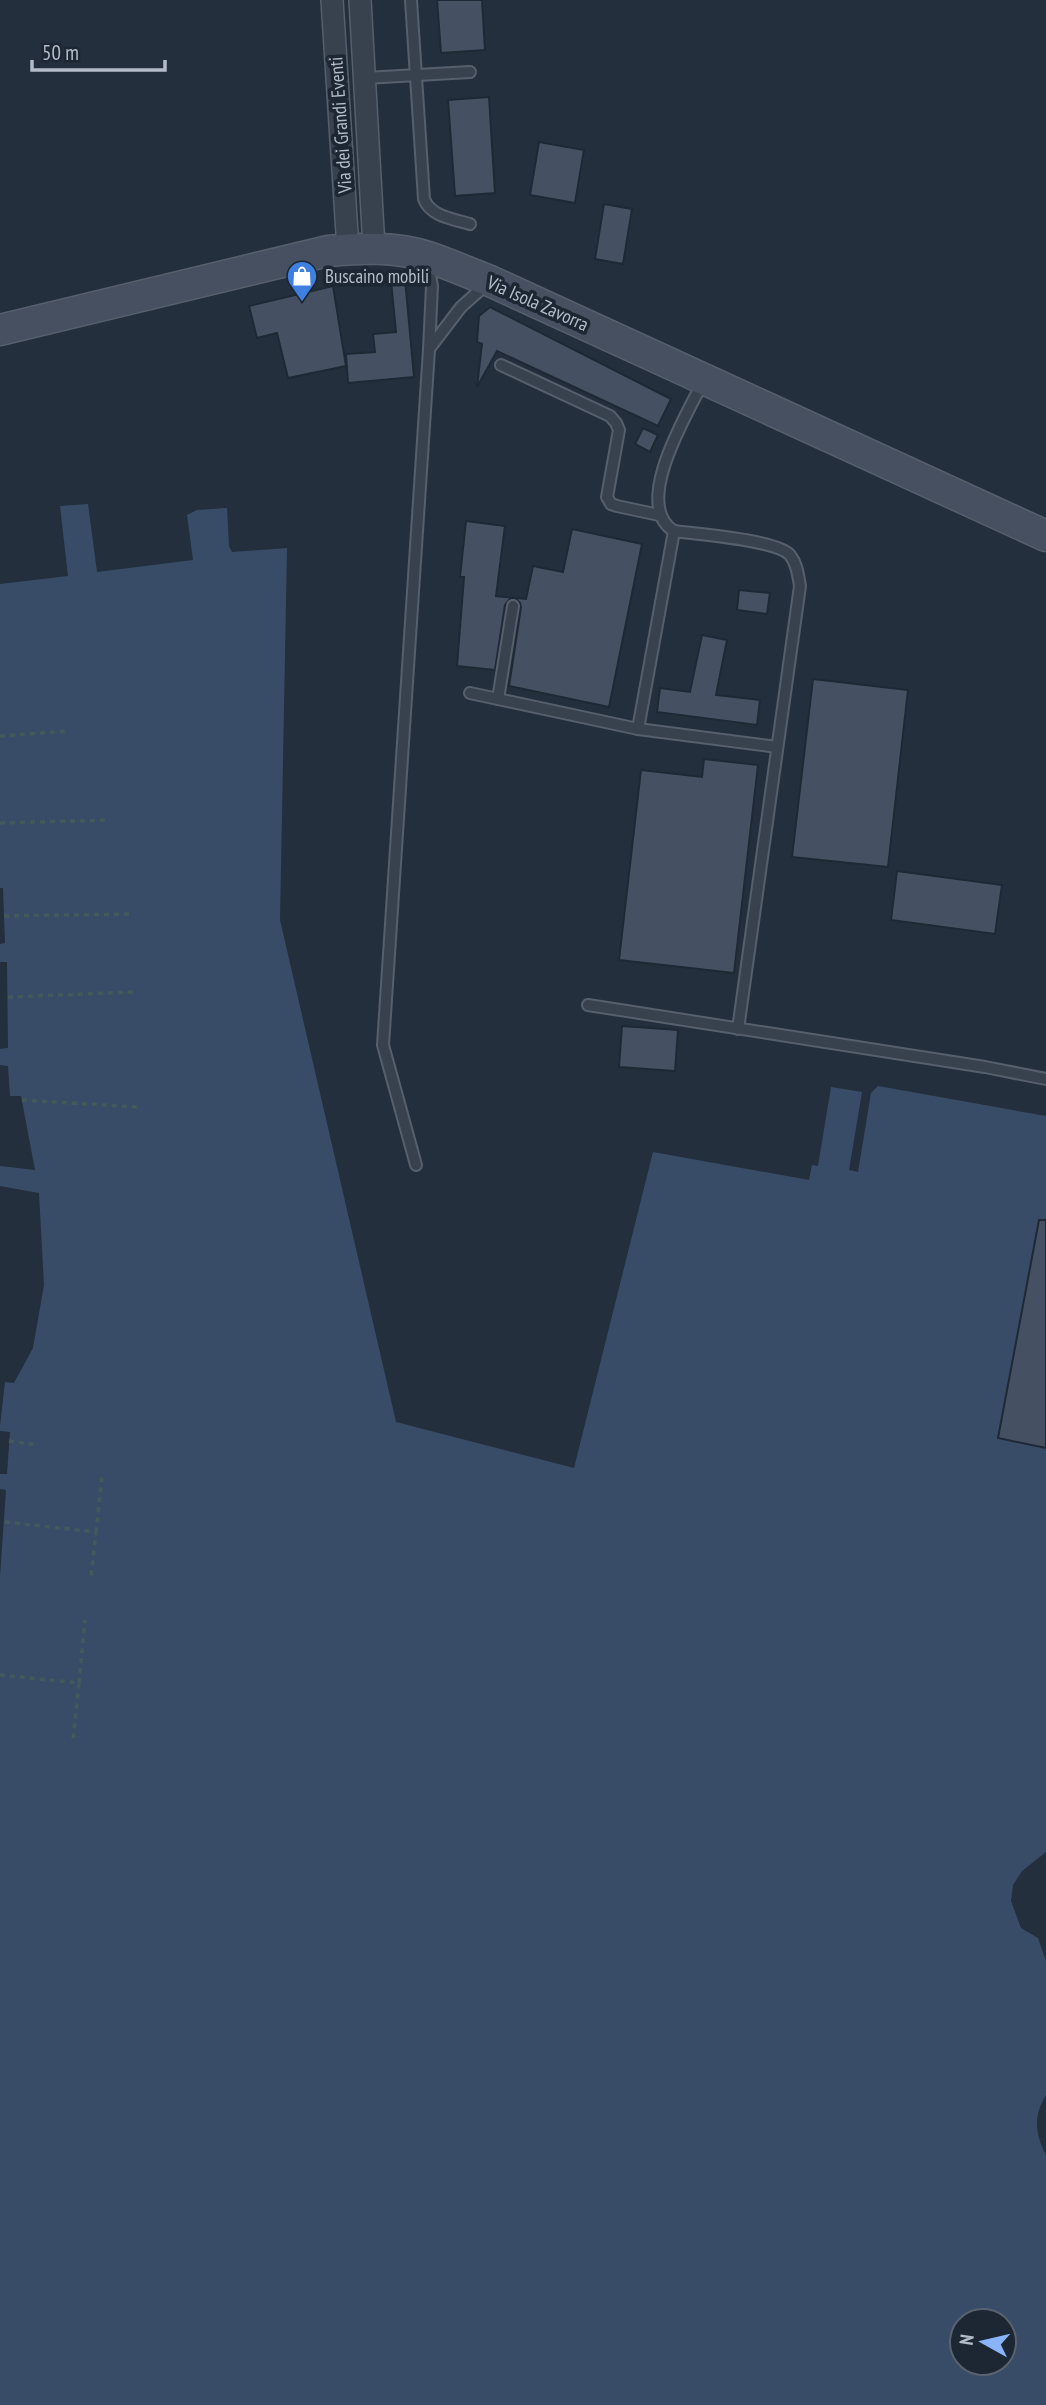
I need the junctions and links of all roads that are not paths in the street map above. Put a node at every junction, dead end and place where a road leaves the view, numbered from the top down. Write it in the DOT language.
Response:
graph roads {
  1 [pos="332,0"];
  2 [pos="360,0"];
  3 [pos="411,0"];
  4 [pos="470,72"];
  5 [pos="415,76"];
  6 [pos="365,78"];
  7 [pos="470,225"];
  8 [pos="361,249"];
  9 [pos="426,256"];
  10 [pos="490,281"];
  11 [pos="0,330"];
  12 [pos="429,350"];
  13 [pos="501,365"];
  14 [pos="705,378"];
  15 [pos="659,515"];
  16 [pos="674,531"];
  17 [pos="1046,536"];
  18 [pos="513,606"];
  19 [pos="470,693"];
  20 [pos="498,699"];
  21 [pos="638,729"];
  22 [pos="777,747"];
  23 [pos="588,1005"];
  24 [pos="738,1028"];
  25 [pos="1046,1079"];
  26 [pos="416,1165"];
  1 -- 8 [label="street, Via dei Grandi Eventi"];
  2 -- 6 [label="street, Via dei Grandi Eventi"];
  3 -- 5 [label="lane"];
  4 -- 5 [label="lane"];
  5 -- 6 [label="lane"];
  5 -- 7 [label="lane"];
  6 -- 8 [label="street, Via dei Grandi Eventi"];
  8 -- 9 [label="main road, Via Isola Zavorra"];
  8 -- 11 [label="main road, Via Isola Zavorra"];
  9 -- 10 [label="main road, Via Isola Zavorra"];
  9 -- 12 [label="lane"];
  10 -- 12 [label="lane"];
  10 -- 14 [label="main road, Via Isola Zavorra"];
  12 -- 26 [label="lane"];
  13 -- 15 [label="lane"];
  14 -- 15 [label="lane"];
  14 -- 17 [label="main road, Via Isola Zavorra"];
  15 -- 16 [label="lane"];
  16 -- 21 [label="lane"];
  16 -- 22 [label="lane"];
  18 -- 20 [label="lane"];
  19 -- 20 [label="lane"];
  20 -- 21 [label="lane"];
  21 -- 22 [label="lane"];
  22 -- 24 [label="lane"];
  23 -- 24 [label="lane"];
  24 -- 25 [label="lane"];
}
